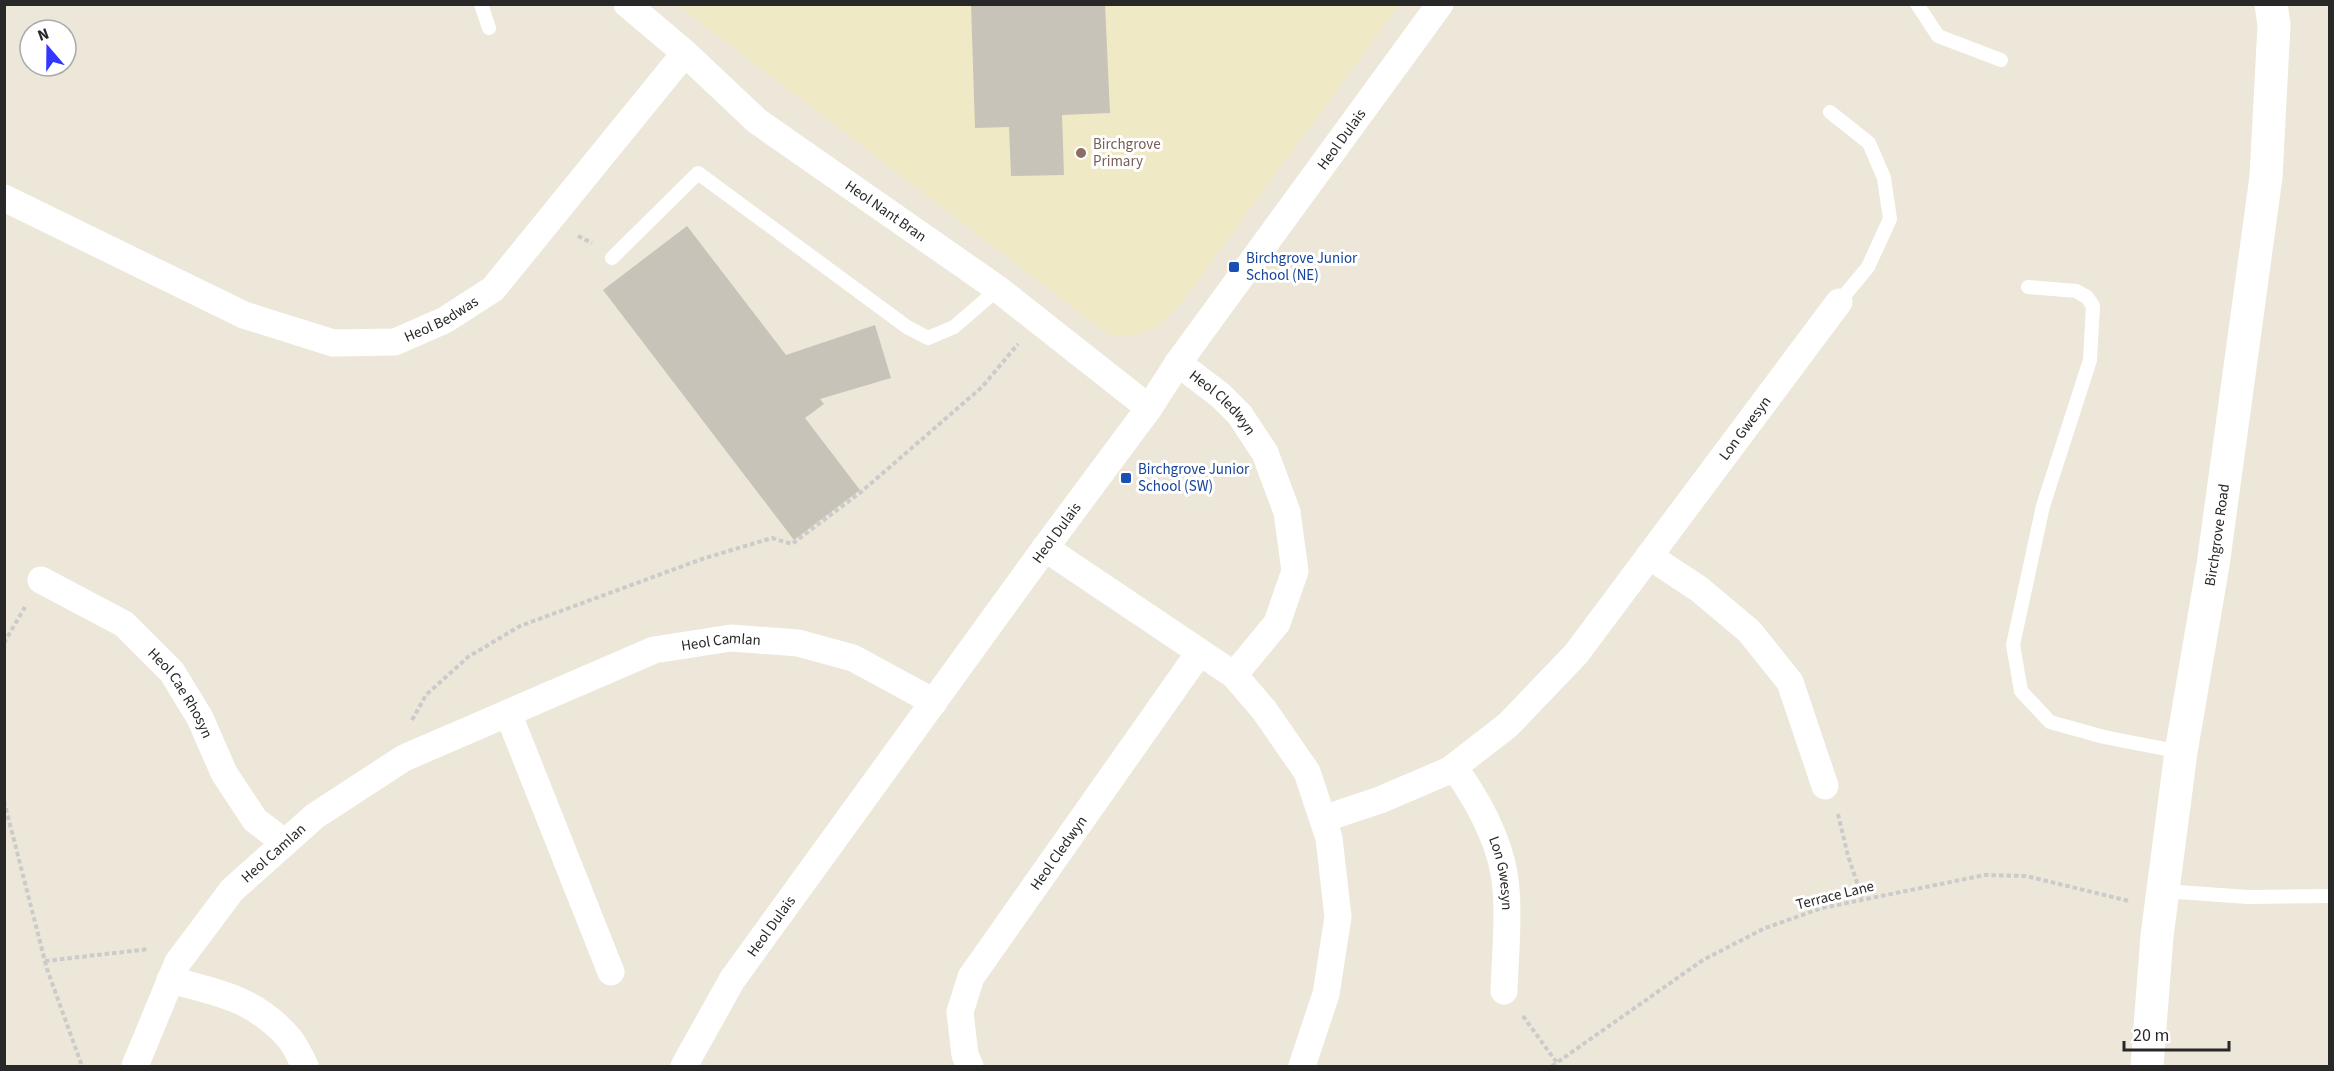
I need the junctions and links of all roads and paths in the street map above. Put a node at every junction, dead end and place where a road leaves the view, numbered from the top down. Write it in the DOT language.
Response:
graph roads {
  1 [pos="481,4"];
  2 [pos="627,4"];
  3 [pos="1440,4"];
  4 [pos="1917,4"];
  5 [pos="2271,4"];
  6 [pos="489,28"];
  7 [pos="685,53"];
  8 [pos="2001,60"];
  9 [pos="1830,112"];
  10 [pos="4,198"];
  11 [pos="542,230"];
  12 [pos="612,258"];
  13 [pos="2028,287"];
  14 [pos="998,289"];
  15 [pos="1839,302"];
  16 [pos="1037,320"];
  17 [pos="1178,363"];
  18 [pos="1149,408"];
  19 [pos="1045,548"];
  20 [pos="1649,556"];
  21 [pos="41,580"];
  22 [pos="4,643"];
  23 [pos="1199,653"];
  24 [pos="1234,675"];
  25 [pos="934,702"];
  26 [pos="508,713"];
  27 [pos="2181,752"];
  28 [pos="404,758"];
  29 [pos="1454,767"];
  30 [pos="1825,786"];
  31 [pos="4,801"];
  32 [pos="1323,819"];
  33 [pos="285,843"];
  34 [pos="2330,896"];
  35 [pos="1863,900"];
  36 [pos="2163,901"];
  37 [pos="190,945"];
  38 [pos="45,961"];
  39 [pos="611,972"];
  40 [pos="170,980"];
  41 [pos="1504,991"];
  42 [pos="1557,1063"];
  43 [pos="82,1066"];
  44 [pos="135,1066"];
  45 [pos="305,1066"];
  46 [pos="684,1066"];
  47 [pos="970,1066"];
  48 [pos="1302,1066"];
  49 [pos="1552,1066"];
  50 [pos="2147,1066"];
  1 -- 6 [label="lane"];
  2 -- 7 [label="street, Heol Nant Bran"];
  3 -- 17 [label="street, Heol Dulais"];
  4 -- 8 [label="lane"];
  5 -- 27 [label="main road, Birchgrove Road"];
  7 -- 11 [label="street, Heol Bedwas"];
  7 -- 14 [label="street, Heol Nant Bran"];
  9 -- 15 [label="lane"];
  10 -- 11 [label="street, Heol Bedwas"];
  11 -- 12 [label="path"];
  12 -- 14 [label="lane"];
  13 -- 27 [label="lane"];
  14 -- 16 [label="street, Heol Nant Bran"];
  15 -- 20 [label="street, Lon Gwesyn"];
  16 -- 18 [label="street, Heol Nant Bran"];
  16 -- 28 [label="path"];
  17 -- 18 [label="street, Heol Dulais"];
  17 -- 24 [label="street, Heol Cledwyn"];
  18 -- 19 [label="street, Heol Dulais"];
  19 -- 23 [label="street"];
  19 -- 25 [label="street, Heol Dulais"];
  20 -- 29 [label="street, Lon Gwesyn"];
  20 -- 30 [label="street"];
  21 -- 22 [label="path"];
  21 -- 33 [label="street, Heol Cae Rhosyn"];
  23 -- 24 [label="street"];
  23 -- 47 [label="street, Heol Cledwyn"];
  24 -- 32 [label="street"];
  25 -- 26 [label="street, Heol Camlan"];
  25 -- 46 [label="street, Heol Dulais"];
  26 -- 28 [label="street, Heol Camlan"];
  26 -- 39 [label="street"];
  27 -- 36 [label="main road, Birchgrove Road"];
  28 -- 33 [label="street, Heol Camlan"];
  29 -- 32 [label="street, Lon Gwesyn"];
  29 -- 41 [label="street, Lon Gwesyn"];
  30 -- 35 [label="path"];
  31 -- 38 [label="path"];
  32 -- 48 [label="street"];
  33 -- 37 [label="street, Heol Camlan"];
  34 -- 36 [label="lane"];
  35 -- 36 [label="path, Terrace Lane"];
  35 -- 42 [label="path, Terrace Lane"];
  36 -- 50 [label="main road, Birchgrove Road"];
  37 -- 38 [label="path"];
  37 -- 40 [label="street, Heol Camlan"];
  38 -- 43 [label="path"];
  40 -- 44 [label="street, Heol Camlan"];
  40 -- 45 [label="street"];
  41 -- 42 [label="path"];
  42 -- 49 [label="path, Terrace Lane"];
}
